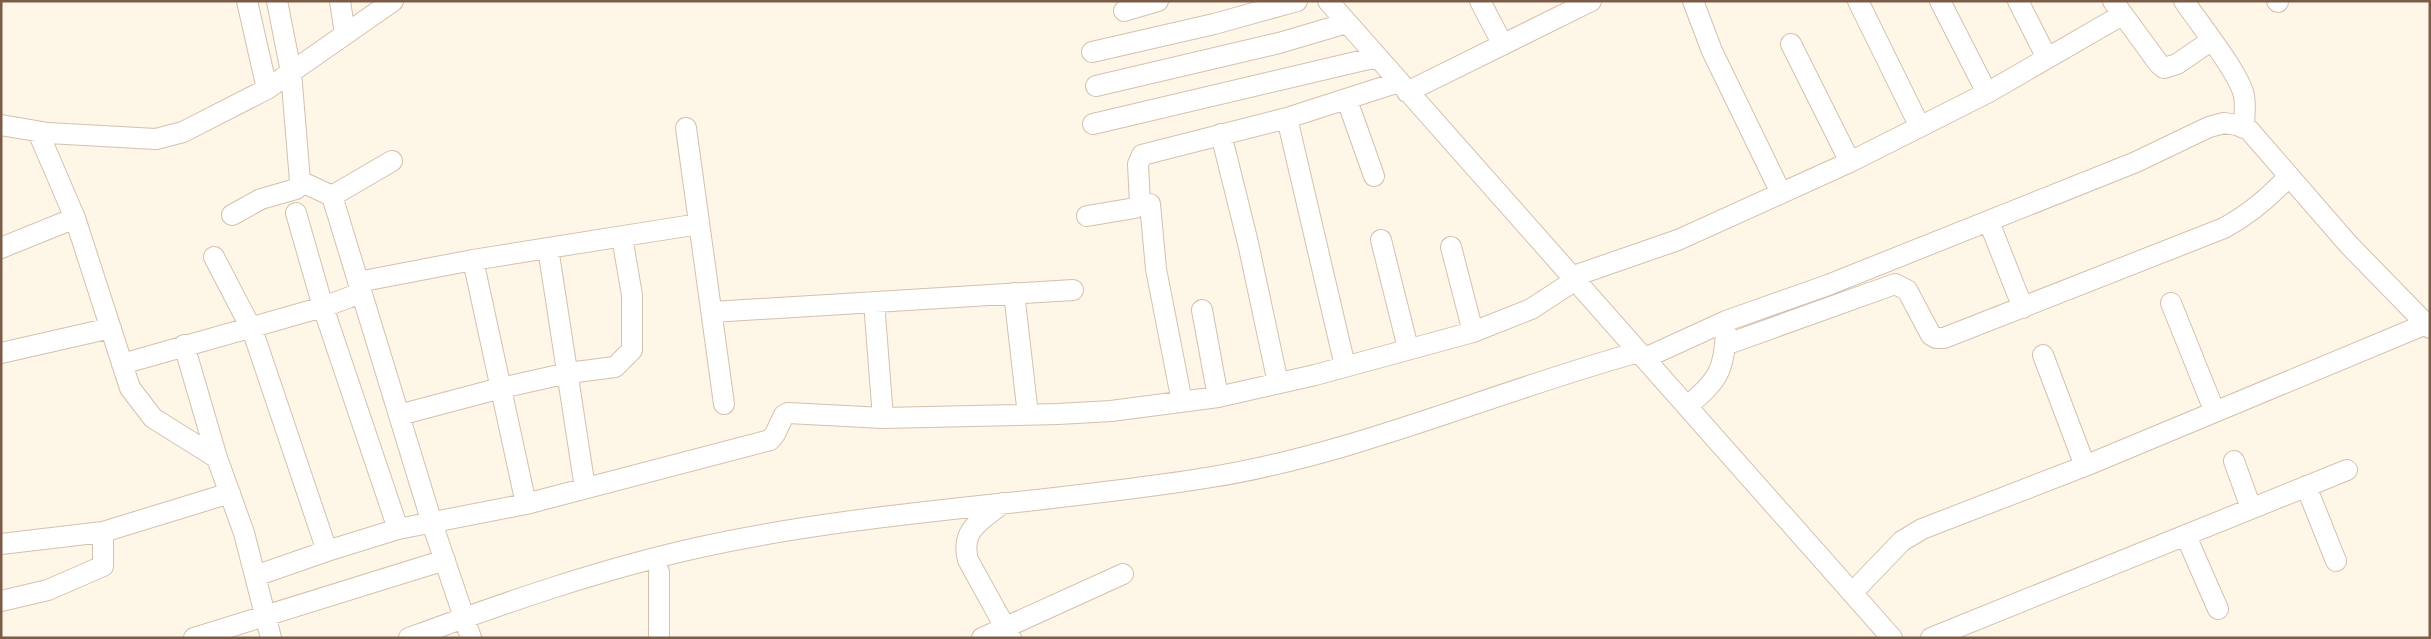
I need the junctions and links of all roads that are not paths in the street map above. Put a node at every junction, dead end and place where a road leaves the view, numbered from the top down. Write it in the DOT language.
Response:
graph roads {
  1 [pos="247,1"];
  2 [pos="277,1"];
  3 [pos="340,1"];
  4 [pos="1158,1"];
  5 [pos="1297,1"];
  6 [pos="1480,1"];
  7 [pos="1591,1"];
  8 [pos="1693,1"];
  9 [pos="1858,1"];
  10 [pos="1940,1"];
  11 [pos="2018,1"];
  12 [pos="2184,1"];
  13 [pos="386,3"];
  14 [pos="2117,8"];
  15 [pos="1340,9"];
  16 [pos="1124,10"];
  17 [pos="345,34"];
  18 [pos="2212,40"];
  19 [pos="1791,44"];
  20 [pos="1503,45"];
  21 [pos="1092,52"];
  22 [pos="1377,57"];
  23 [pos="2047,58"];
  24 [pos="291,72"];
  25 [pos="1096,86"];
  26 [pos="1403,87"];
  27 [pos="267,89"];
  28 [pos="1987,93"];
  29 [pos="1347,100"];
  30 [pos="1287,118"];
  31 [pos="1093,124"];
  32 [pos="1,125"];
  33 [pos="1920,127"];
  34 [pos="686,128"];
  35 [pos="2244,128"];
  36 [pos="38,132"];
  37 [pos="1221,134"];
  38 [pos="392,161"];
  39 [pos="1850,162"];
  40 [pos="1374,176"];
  41 [pos="2289,176"];
  42 [pos="300,181"];
  43 [pos="1781,193"];
  44 [pos="332,196"];
  45 [pos="1150,204"];
  46 [pos="296,213"];
  47 [pos="232,214"];
  48 [pos="1088,216"];
  49 [pos="75,218"];
  50 [pos="1990,222"];
  51 [pos="700,224"];
  52 [pos="622,237"];
  53 [pos="1381,240"];
  54 [pos="1451,246"];
  55 [pos="1,248"];
  56 [pos="548,248"];
  57 [pos="214,257"];
  58 [pos="473,260"];
  59 [pos="1572,279"];
  60 [pos="360,287"];
  61 [pos="1073,290"];
  62 [pos="1014,293"];
  63 [pos="874,302"];
  64 [pos="2170,303"];
  65 [pos="323,307"];
  66 [pos="2023,308"];
  67 [pos="1202,310"];
  68 [pos="712,312"];
  69 [pos="1726,321"];
  70 [pos="250,326"];
  71 [pos="2428,326"];
  72 [pos="110,328"];
  73 [pos="1473,332"];
  74 [pos="184,345"];
  75 [pos="1725,345"];
  76 [pos="1408,348"];
  77 [pos="1637,350"];
  78 [pos="1,353"];
  79 [pos="2043,355"];
  80 [pos="122,364"];
  81 [pos="1345,366"];
  82 [pos="568,373"];
  83 [pos="1278,383"];
  84 [pos="501,388"];
  85 [pos="1218,396"];
  86 [pos="1182,402"];
  87 [pos="724,404"];
  88 [pos="1688,406"];
  89 [pos="2214,410"];
  90 [pos="399,415"];
  91 [pos="1028,415"];
  92 [pos="883,418"];
  93 [pos="217,458"];
  94 [pos="2234,461"];
  95 [pos="2085,466"];
  96 [pos="2347,470"];
  97 [pos="2306,486"];
  98 [pos="585,488"];
  99 [pos="230,493"];
  100 [pos="1004,503"];
  101 [pos="526,504"];
  102 [pos="2252,508"];
  103 [pos="432,523"];
  104 [pos="398,530"];
  105 [pos="103,532"];
  106 [pos="2186,536"];
  107 [pos="1,544"];
  108 [pos="327,550"];
  109 [pos="445,560"];
  110 [pos="2336,561"];
  111 [pos="659,572"];
  112 [pos="1123,574"];
  113 [pos="255,576"];
  114 [pos="1852,593"];
  115 [pos="1,601"];
  116 [pos="2218,609"];
  117 [pos="266,616"];
  118 [pos="465,617"];
  119 [pos="1008,633"];
  120 [pos="194,638"];
  121 [pos="271,638"];
  122 [pos="409,638"];
  123 [pos="471,638"];
  124 [pos="659,638"];
  125 [pos="982,638"];
  126 [pos="1892,638"];
  127 [pos="1931,638"];
  1 -- 27 [label="street"];
  2 -- 24 [label="street"];
  3 -- 17 [label="street"];
  4 -- 16 [label="street"];
  5 -- 21 [label="street"];
  6 -- 20 [label="street"];
  7 -- 20 [label="street"];
  8 -- 43 [label="street"];
  9 -- 33 [label="street"];
  10 -- 28 [label="street"];
  11 -- 23 [label="street"];
  12 -- 18 [label="street"];
  13 -- 17 [label="street"];
  14 -- 18 [label="street"];
  14 -- 23 [label="street"];
  15 -- 22 [label="street"];
  15 -- 25 [label="street"];
  17 -- 24 [label="street"];
  18 -- 35 [label="street"];
  19 -- 39 [label="street"];
  20 -- 26 [label="street"];
  22 -- 26 [label="street"];
  22 -- 31 [label="street"];
  23 -- 28 [label="street"];
  24 -- 27 [label="street"];
  24 -- 42 [label="street"];
  26 -- 29 [label="street"];
  26 -- 59 [label="street"];
  27 -- 36 [label="street"];
  28 -- 33 [label="street"];
  29 -- 30 [label="street"];
  29 -- 40 [label="street"];
  30 -- 37 [label="street"];
  30 -- 81 [label="street"];
  32 -- 36 [label="street"];
  33 -- 39 [label="street"];
  34 -- 51 [label="street"];
  35 -- 41 [label="street"];
  35 -- 50 [label="street"];
  36 -- 49 [label="street"];
  37 -- 48 [label="street"];
  37 -- 83 [label="street"];
  38 -- 44 [label="street"];
  39 -- 43 [label="street"];
  41 -- 66 [label="street"];
  41 -- 71 [label="street"];
  42 -- 44 [label="street"];
  42 -- 47 [label="street"];
  43 -- 59 [label="street"];
  44 -- 60 [label="street"];
  45 -- 86 [label="street"];
  46 -- 65 [label="street"];
  49 -- 55 [label="street"];
  49 -- 72 [label="street"];
  50 -- 66 [label="street"];
  50 -- 69 [label="street"];
  51 -- 52 [label="street"];
  51 -- 68 [label="street"];
  52 -- 56 [label="street"];
  52 -- 82 [label="street"];
  53 -- 76 [label="street"];
  54 -- 73 [label="street"];
  56 -- 58 [label="street"];
  56 -- 82 [label="street"];
  57 -- 70 [label="street"];
  58 -- 60 [label="street"];
  58 -- 84 [label="street"];
  59 -- 73 [label="street"];
  59 -- 77 [label="street"];
  60 -- 65 [label="street"];
  60 -- 90 [label="street"];
  61 -- 62 [label="street"];
  62 -- 63 [label="street"];
  62 -- 91 [label="street"];
  63 -- 68 [label="street"];
  63 -- 92 [label="street"];
  64 -- 89 [label="street"];
  65 -- 70 [label="street"];
  65 -- 104 [label="street"];
  66 -- 75 [label="street"];
  67 -- 85 [label="street"];
  68 -- 87 [label="street"];
  69 -- 75 [label="street"];
  69 -- 77 [label="street"];
  70 -- 74 [label="street"];
  70 -- 108 [label="street"];
  71 -- 89 [label="street"];
  72 -- 78 [label="street"];
  72 -- 80 [label="street"];
  73 -- 76 [label="street"];
  74 -- 80 [label="street"];
  74 -- 93 [label="street"];
  75 -- 88 [label="street"];
  76 -- 81 [label="street"];
  77 -- 88 [label="street"];
  77 -- 100 [label="street"];
  79 -- 95 [label="street"];
  80 -- 93 [label="street"];
  81 -- 83 [label="street"];
  82 -- 84 [label="street"];
  82 -- 98 [label="street"];
  83 -- 85 [label="street"];
  84 -- 90 [label="street"];
  84 -- 101 [label="street"];
  85 -- 86 [label="street"];
  86 -- 91 [label="street"];
  88 -- 114 [label="street"];
  89 -- 95 [label="street"];
  90 -- 103 [label="street"];
  91 -- 92 [label="street"];
  92 -- 98 [label="street"];
  93 -- 99 [label="street"];
  94 -- 102 [label="street"];
  95 -- 114 [label="street"];
  96 -- 97 [label="street"];
  97 -- 102 [label="street"];
  97 -- 110 [label="street"];
  98 -- 101 [label="street"];
  99 -- 105 [label="street"];
  99 -- 113 [label="street"];
  100 -- 118 [label="street"];
  100 -- 119 [label="street"];
  101 -- 103 [label="street"];
  102 -- 106 [label="street"];
  103 -- 104 [label="street"];
  103 -- 109 [label="street"];
  104 -- 108 [label="street"];
  105 -- 107 [label="street"];
  105 -- 115 [label="street"];
  106 -- 116 [label="street"];
  106 -- 127 [label="street"];
  108 -- 113 [label="street"];
  109 -- 117 [label="street"];
  109 -- 118 [label="street"];
  111 -- 124 [label="street"];
  112 -- 119 [label="street"];
  113 -- 117 [label="street"];
  114 -- 126 [label="street"];
  117 -- 120 [label="street"];
  117 -- 121 [label="street"];
  118 -- 122 [label="street"];
  118 -- 123 [label="street"];
  119 -- 125 [label="street"];
}
